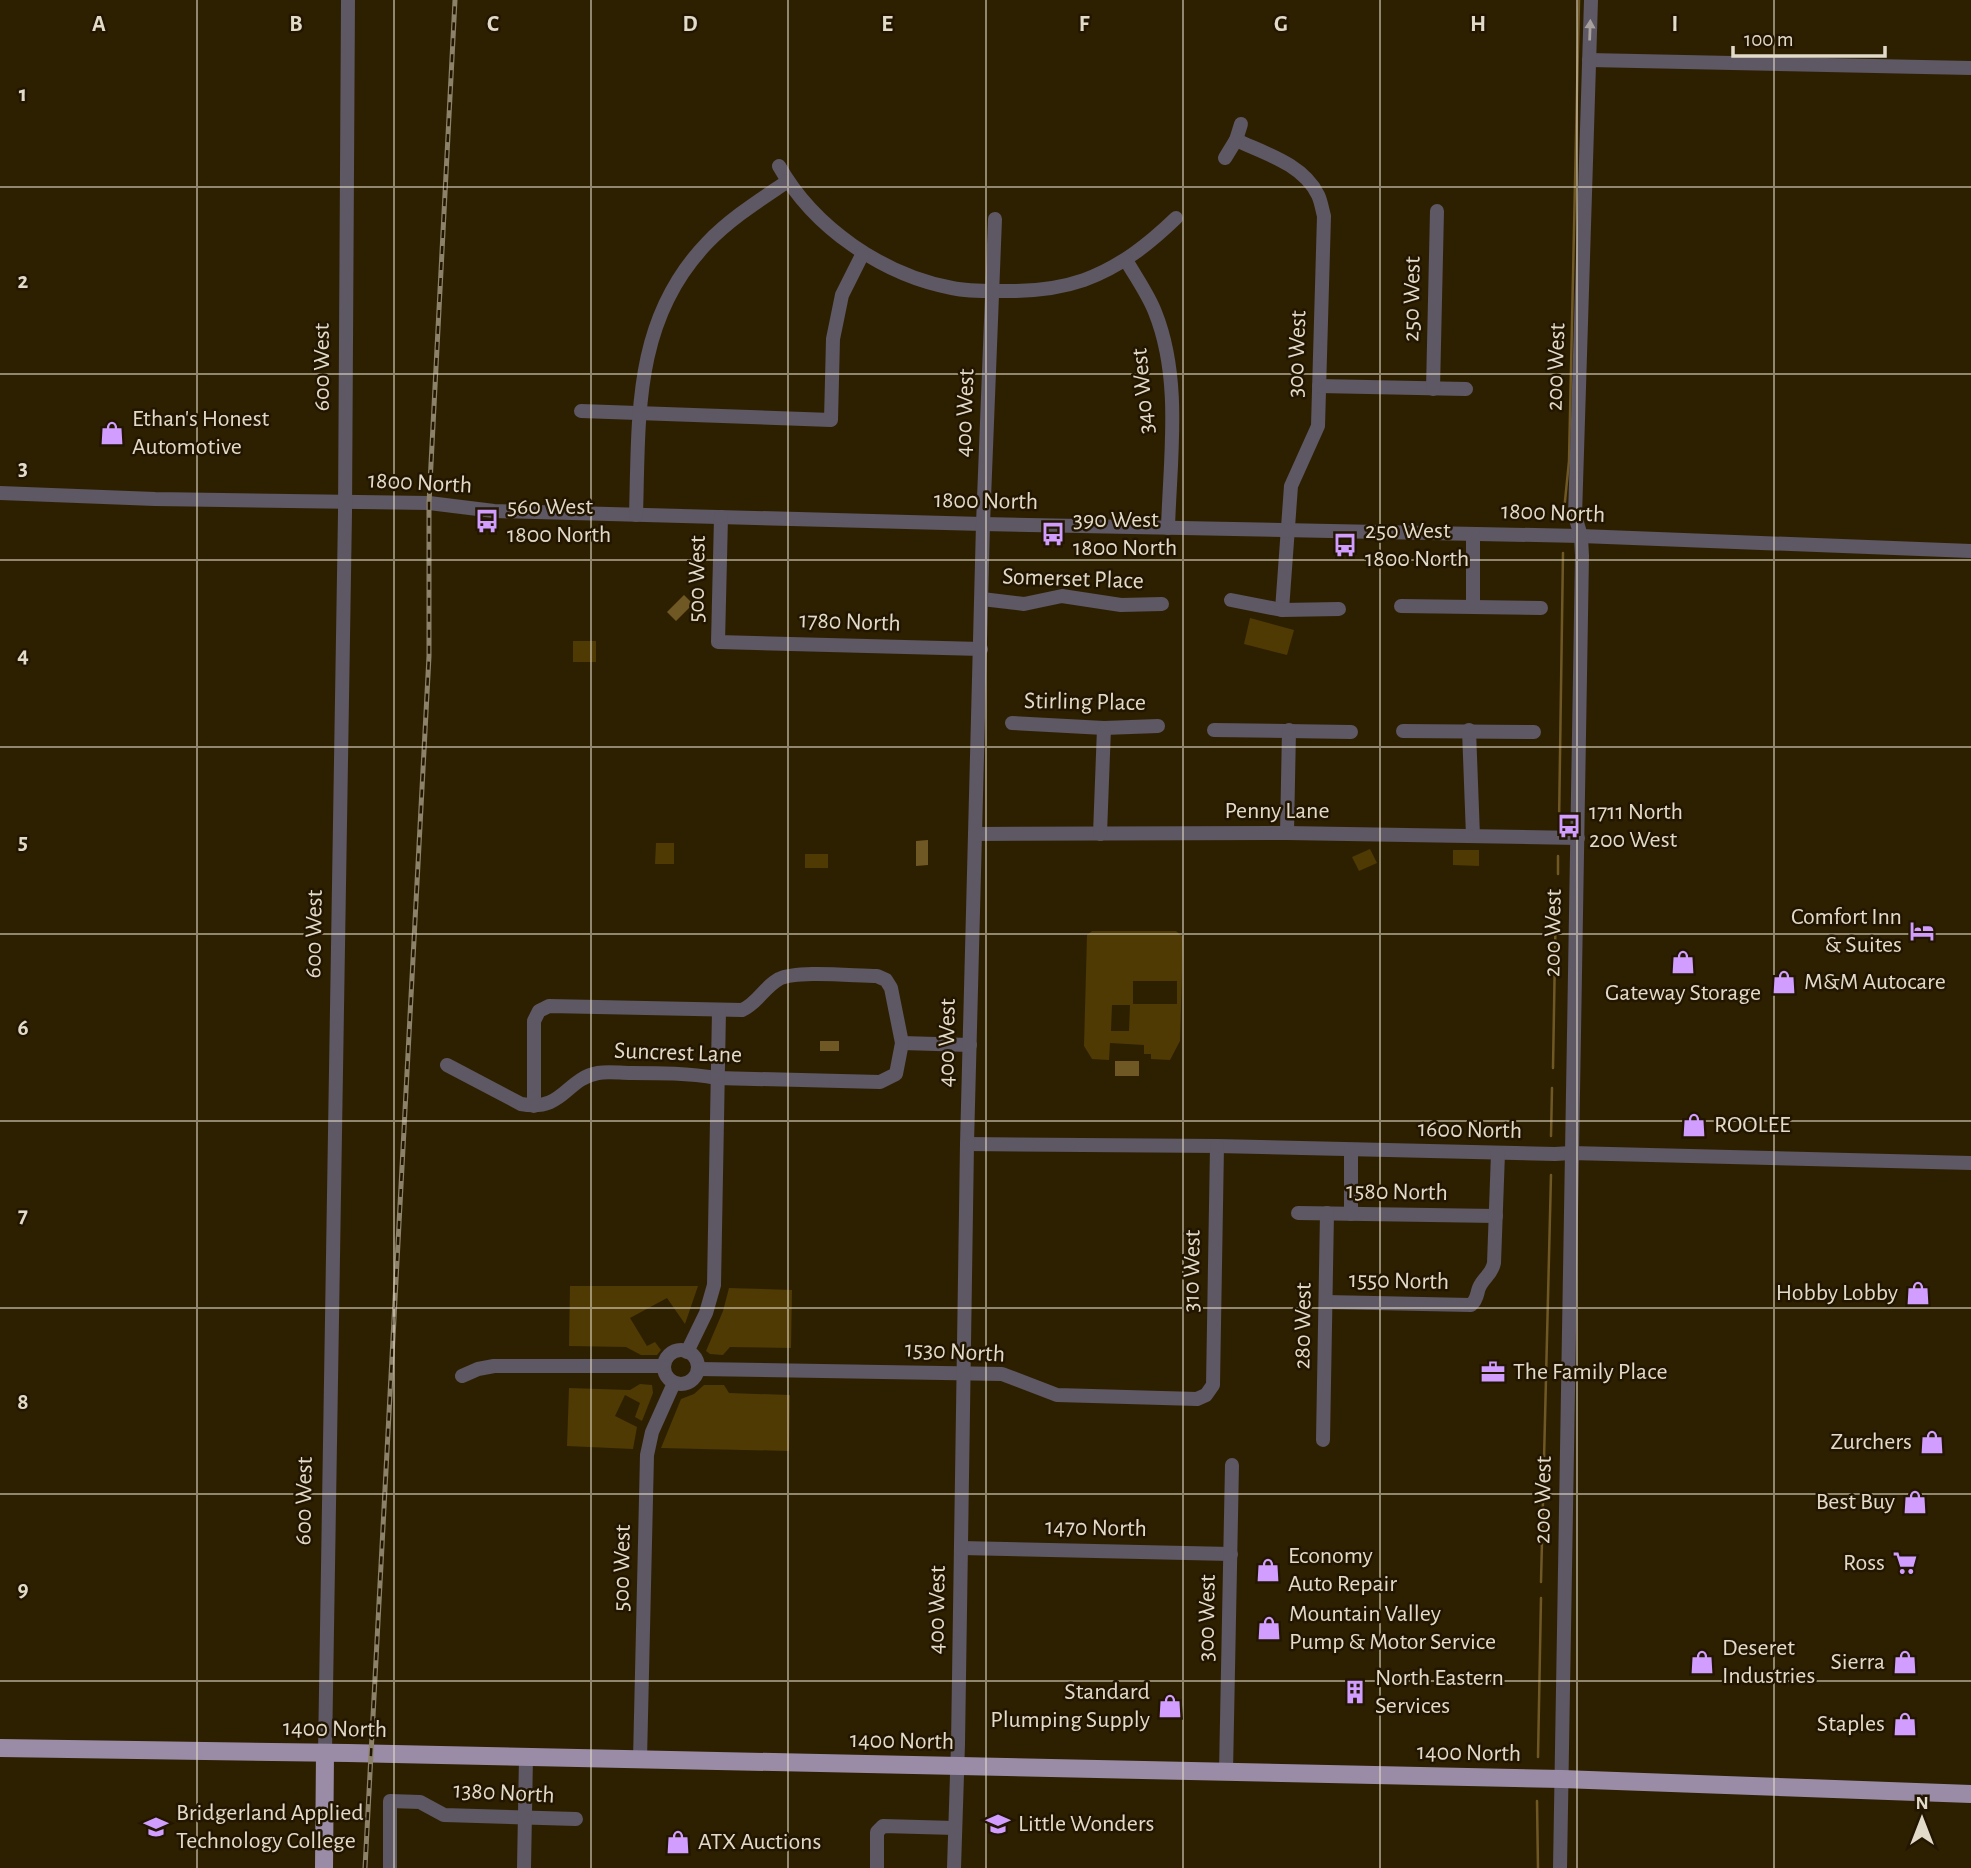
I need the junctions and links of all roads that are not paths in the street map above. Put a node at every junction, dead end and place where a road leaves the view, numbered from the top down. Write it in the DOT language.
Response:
graph roads {
  1 [pos="348,0"];
  2 [pos="1591,0"];
  3 [pos="1589,60"];
  4 [pos="1971,68"];
  5 [pos="1241,124"];
  6 [pos="1236,140"];
  7 [pos="1225,158"];
  8 [pos="779,166"];
  9 [pos="788,181"];
  10 [pos="1437,211"];
  11 [pos="1176,218"];
  12 [pos="995,219"];
  13 [pos="863,253"];
  14 [pos="1126,260"];
  15 [pos="993,291"];
  16 [pos="1320,386"];
  17 [pos="1433,389"];
  18 [pos="1466,389"];
  19 [pos="581,411"];
  20 [pos="640,413"];
  21 [pos="0,494"];
  22 [pos="346,503"];
  23 [pos="636,515"];
  24 [pos="721,517"];
  25 [pos="983,524"];
  26 [pos="1168,528"];
  27 [pos="1288,530"];
  28 [pos="1473,534"];
  29 [pos="1580,537"];
  30 [pos="1971,551"];
  31 [pos="982,599"];
  32 [pos="1231,600"];
  33 [pos="1162,604"];
  34 [pos="1401,606"];
  35 [pos="1473,607"];
  36 [pos="1541,608"];
  37 [pos="1339,609"];
  38 [pos="1282,610"];
  39 [pos="718,642"];
  40 [pos="981,649"];
  41 [pos="1012,723"];
  42 [pos="1158,726"];
  43 [pos="1104,728"];
  44 [pos="1214,730"];
  45 [pos="1289,730"];
  46 [pos="1469,730"];
  47 [pos="1404,731"];
  48 [pos="1351,732"];
  49 [pos="1534,732"];
  50 [pos="1287,833"];
  51 [pos="975,834"];
  52 [pos="1100,834"];
  53 [pos="1473,836"];
  54 [pos="1578,838"];
  55 [pos="719,1010"];
  56 [pos="902,1043"];
  57 [pos="970,1045"];
  58 [pos="447,1065"];
  59 [pos="718,1078"];
  60 [pos="534,1106"];
  61 [pos="967,1144"];
  62 [pos="1217,1146"];
  63 [pos="1351,1150"];
  64 [pos="1498,1153"];
  65 [pos="1571,1153"];
  66 [pos="1971,1163"];
  67 [pos="1298,1213"];
  68 [pos="1327,1213"];
  69 [pos="1351,1214"];
  70 [pos="1496,1216"];
  71 [pos="1326,1302"];
  72 [pos="687,1352"];
  73 [pos="664,1366"];
  74 [pos="698,1368"];
  75 [pos="963,1374"];
  76 [pos="462,1376"];
  77 [pos="674,1383"];
  78 [pos="1206,1395"];
  79 [pos="1323,1440"];
  80 [pos="1232,1465"];
  81 [pos="961,1548"];
  82 [pos="1231,1554"];
  83 [pos="0,1748"];
  84 [pos="325,1753"];
  85 [pos="526,1757"];
  86 [pos="640,1760"];
  87 [pos="957,1766"];
  88 [pos="1226,1772"];
  89 [pos="1562,1779"];
  90 [pos="1971,1794"];
  91 [pos="525,1818"];
  92 [pos="576,1819"];
  93 [pos="955,1828"];
  94 [pos="324,1868"];
  95 [pos="390,1868"];
  96 [pos="524,1868"];
  97 [pos="877,1868"];
  98 [pos="954,1868"];
  99 [pos="1560,1868"];
  1 -- 22 [label="street, 600 West"];
  3 -- 2 [label="street, 200 West, one-way"];
  3 -- 4 [label="street"];
  3 -- 29 [label="street, 200 West"];
  5 -- 6 [label="street"];
  6 -- 7 [label="street"];
  6 -- 16 [label="street, 300 West"];
  8 -- 9 [label="street"];
  9 -- 13 [label="street"];
  9 -- 20 [label="street"];
  10 -- 17 [label="street, 250 West"];
  11 -- 14 [label="street"];
  12 -- 15 [label="street, 400 West"];
  13 -- 15 [label="street"];
  13 -- 20 [label="street"];
  14 -- 15 [label="street"];
  14 -- 26 [label="street, 340 West"];
  15 -- 25 [label="street, 400 West"];
  16 -- 17 [label="street"];
  16 -- 27 [label="street, 300 West"];
  17 -- 18 [label="street"];
  19 -- 20 [label="street"];
  20 -- 23 [label="street"];
  21 -- 22 [label="street, 1800 North"];
  22 -- 23 [label="street, 1800 North"];
  22 -- 84 [label="street, 600 West"];
  23 -- 24 [label="street, 1800 North"];
  24 -- 25 [label="street, 1800 North"];
  24 -- 39 [label="street, 500 West"];
  25 -- 26 [label="street, 1800 North"];
  25 -- 31 [label="street, 400 West"];
  26 -- 27 [label="street, 1800 North"];
  27 -- 28 [label="street, 1800 North"];
  27 -- 38 [label="street, 300 West"];
  28 -- 29 [label="street, 1800 North"];
  28 -- 35 [label="street"];
  29 -- 30 [label="street, 1800 North"];
  29 -- 54 [label="street, 200 West"];
  31 -- 33 [label="street, Somerset Place"];
  31 -- 40 [label="street, 400 West"];
  32 -- 38 [label="street"];
  34 -- 35 [label="street"];
  35 -- 36 [label="street"];
  37 -- 38 [label="street"];
  39 -- 40 [label="street, 1780 North"];
  40 -- 51 [label="street, 400 West"];
  41 -- 43 [label="street, Stirling Place"];
  42 -- 43 [label="street, Stirling Place"];
  43 -- 52 [label="street"];
  44 -- 45 [label="street"];
  45 -- 48 [label="street"];
  45 -- 50 [label="street"];
  46 -- 47 [label="street"];
  46 -- 49 [label="street"];
  46 -- 53 [label="street"];
  50 -- 52 [label="street, Penny Lane"];
  50 -- 53 [label="street, Penny Lane"];
  51 -- 52 [label="street, Penny Lane"];
  51 -- 57 [label="street, 400 West"];
  53 -- 54 [label="street, Penny Lane"];
  54 -- 65 [label="street, 200 West"];
  55 -- 56 [label="street"];
  55 -- 59 [label="street"];
  55 -- 60 [label="street"];
  56 -- 57 [label="street"];
  56 -- 59 [label="street, Suncrest Lane"];
  57 -- 61 [label="street, 400 West"];
  58 -- 60 [label="street"];
  59 -- 60 [label="street, Suncrest Lane"];
  59 -- 72 [label="street"];
  61 -- 62 [label="street, 1600 North"];
  61 -- 75 [label="street, 400 West"];
  62 -- 63 [label="street, 1600 North"];
  62 -- 78 [label="street, 310 West"];
  63 -- 64 [label="street, 1600 North"];
  63 -- 69 [label="street"];
  64 -- 65 [label="street, 1600 North"];
  64 -- 70 [label="street"];
  65 -- 66 [label="street, 1600 North"];
  65 -- 89 [label="street, 200 West"];
  67 -- 68 [label="street, 1580 North"];
  68 -- 69 [label="street, 1580 North"];
  68 -- 71 [label="street, 280 West"];
  69 -- 70 [label="street, 1580 North"];
  70 -- 71 [label="street, 1550 North"];
  71 -- 79 [label="street, 280 West"];
  72 -- 73 [label="street"];
  72 -- 74 [label="street"];
  73 -- 76 [label="street"];
  73 -- 77 [label="street"];
  74 -- 75 [label="street, 1530 North"];
  74 -- 77 [label="street"];
  75 -- 78 [label="street, 1530 North"];
  75 -- 81 [label="street, 400 West"];
  77 -- 86 [label="street, 500 West"];
  80 -- 82 [label="street, 300 West"];
  81 -- 82 [label="street, 1470 North"];
  81 -- 87 [label="street, 400 West"];
  82 -- 88 [label="street, 300 West"];
  83 -- 84 [label="main road, 1400 North"];
  84 -- 85 [label="main road, 1400 North"];
  84 -- 94 [label="main road, 600 West"];
  85 -- 86 [label="main road, 1400 North"];
  85 -- 91 [label="street"];
  86 -- 87 [label="main road, 1400 North"];
  87 -- 88 [label="main road, 1400 North"];
  87 -- 93 [label="street, 400 West"];
  88 -- 89 [label="main road, 1400 North"];
  89 -- 90 [label="main road, 1400 North"];
  89 -- 99 [label="street, 200 West"];
  91 -- 92 [label="street, 1380 North"];
  91 -- 95 [label="street, 1380 North"];
  91 -- 96 [label="street"];
  93 -- 97 [label="street"];
  93 -- 98 [label="street, 400 West"];
}
